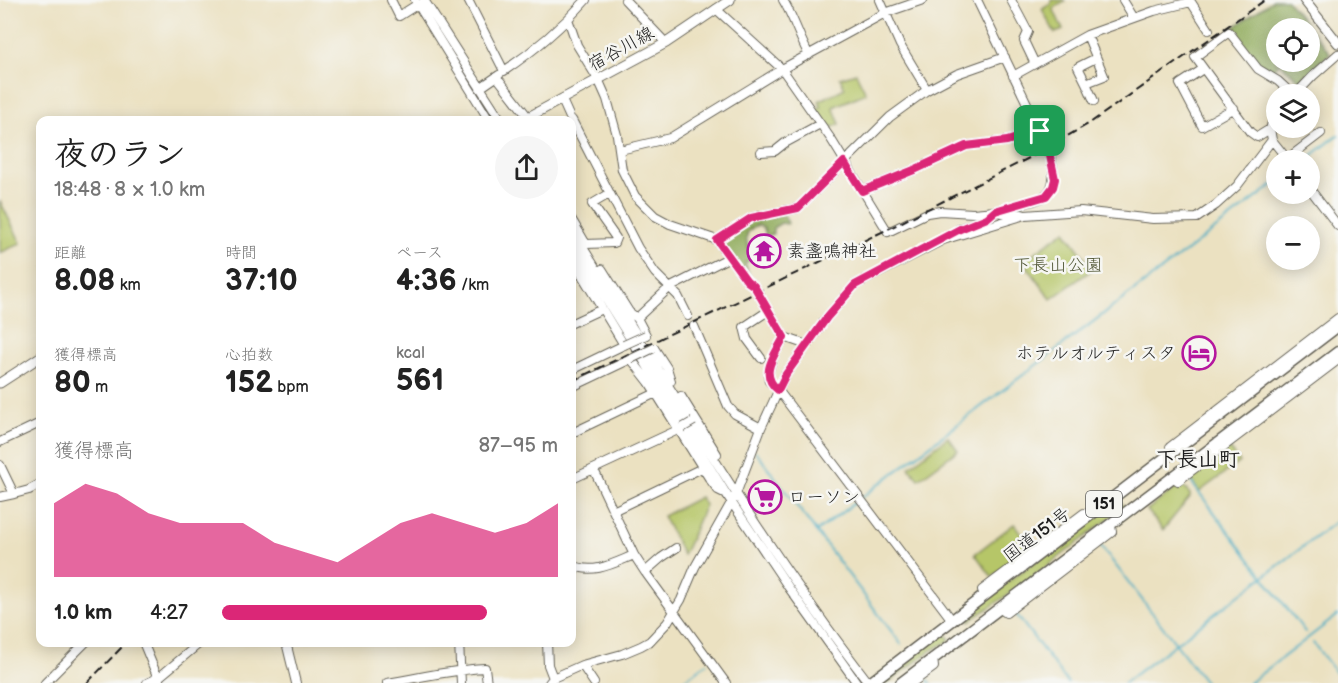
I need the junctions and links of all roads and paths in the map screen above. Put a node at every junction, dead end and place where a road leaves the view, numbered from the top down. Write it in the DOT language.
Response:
graph roads {
  1 [pos="391,0"];
  2 [pos="468,0"];
  3 [pos="586,0"];
  4 [pos="625,0"];
  5 [pos="730,0"];
  6 [pos="783,0"];
  7 [pos="880,0"];
  8 [pos="922,0"];
  9 [pos="977,0"];
  10 [pos="1011,0"];
  11 [pos="1123,0"];
  12 [pos="1304,0"];
  13 [pos="421,1"];
  14 [pos="716,5"];
  15 [pos="885,14"];
  16 [pos="1134,18"];
  17 [pos="568,20"];
  18 [pos="1209,30"];
  19 [pos="1087,35"];
  20 [pos="666,43"];
  21 [pos="1338,43"];
  22 [pos="1338,54"];
  23 [pos="809,55"];
  24 [pos="1005,57"];
  25 [pos="1096,58"];
  26 [pos="1035,64"];
  27 [pos="782,69"];
  28 [pos="1203,69"];
  29 [pos="504,71"];
  30 [pos="1013,76"];
  31 [pos="497,77"];
  32 [pos="599,81"];
  33 [pos="1086,83"];
  34 [pos="1282,84"];
  35 [pos="1305,84"];
  36 [pos="480,88"];
  37 [pos="927,90"];
  38 [pos="562,100"];
  39 [pos="1094,101"];
  40 [pos="1234,108"];
  41 [pos="487,116"];
  42 [pos="498,116"];
  43 [pos="524,116"];
  44 [pos="532,116"];
  45 [pos="569,116"];
  46 [pos="820,124"];
  47 [pos="576,130"];
  48 [pos="1040,131"];
  49 [pos="1266,131"];
  50 [pos="1321,133"];
  51 [pos="1272,140"];
  52 [pos="620,150"];
  53 [pos="1280,150"];
  54 [pos="1300,150"];
  55 [pos="761,152"];
  56 [pos="844,162"];
  57 [pos="862,191"];
  58 [pos="609,194"];
  59 [pos="1320,202"];
  60 [pos="995,211"];
  61 [pos="1026,215"];
  62 [pos="1338,226"];
  63 [pos="576,227"];
  64 [pos="576,237"];
  65 [pos="717,240"];
  66 [pos="943,240"];
  67 [pos="586,244"];
  68 [pos="576,251"];
  69 [pos="730,257"];
  70 [pos="576,274"];
  71 [pos="669,288"];
  72 [pos="602,309"];
  73 [pos="768,311"];
  74 [pos="688,316"];
  75 [pos="637,318"];
  76 [pos="1338,318"];
  77 [pos="576,321"];
  78 [pos="694,326"];
  79 [pos="1338,326"];
  80 [pos="784,337"];
  81 [pos="624,345"];
  82 [pos="807,345"];
  83 [pos="1338,352"];
  84 [pos="761,358"];
  85 [pos="631,359"];
  86 [pos="36,360"];
  87 [pos="1338,360"];
  88 [pos="576,368"];
  89 [pos="0,383"];
  90 [pos="576,385"];
  91 [pos="778,390"];
  92 [pos="656,393"];
  93 [pos="695,420"];
  94 [pos="36,425"];
  95 [pos="761,428"];
  96 [pos="680,429"];
  97 [pos="576,432"];
  98 [pos="0,442"];
  99 [pos="1158,463"];
  100 [pos="0,465"];
  101 [pos="702,468"];
  102 [pos="594,470"];
  103 [pos="576,477"];
  104 [pos="1174,478"];
  105 [pos="36,486"];
  106 [pos="732,492"];
  107 [pos="14,494"];
  108 [pos="0,497"];
  109 [pos="732,503"];
  110 [pos="615,510"];
  111 [pos="676,548"];
  112 [pos="634,555"];
  113 [pos="576,567"];
  114 [pos="645,572"];
  115 [pos="674,614"];
  116 [pos="952,620"];
  117 [pos="81,647"];
  118 [pos="145,647"];
  119 [pos="196,647"];
  120 [pos="287,647"];
  121 [pos="459,647"];
  122 [pos="547,647"];
  123 [pos="933,658"];
  124 [pos="582,665"];
  125 [pos="460,671"];
  126 [pos="422,680"];
  127 [pos="159,681"];
  128 [pos="551,681"];
  129 [pos="45,683"];
  130 [pos="147,683"];
  131 [pos="296,683"];
  132 [pos="387,683"];
  133 [pos="461,683"];
  134 [pos="487,683"];
  135 [pos="594,683"];
  136 [pos="726,683"];
  137 [pos="857,683"];
  138 [pos="870,683"];
  139 [pos="901,683"];
  140 [pos="912,683"];
  1 -- 13 [label="street"];
  2 -- 29 [label="street"];
  3 -- 17 [label="street"];
  4 -- 20 [label="street"];
  5 -- 14 [label="main road, 宿谷川線"];
  6 -- 23 [label="street"];
  7 -- 15 [label="street"];
  8 -- 15 [label="street"];
  9 -- 24 [label="street"];
  10 -- 26 [label="street"];
  11 -- 16 [label="street"];
  12 -- 21 [label="main road"];
  13 -- 36 [label="street"];
  13 -- 41 [label="street"];
  14 -- 20 [label="main road, 宿谷川線"];
  14 -- 27 [label="street"];
  15 -- 23 [label="street"];
  15 -- 37 [label="street"];
  16 -- 18 [label="street"];
  16 -- 19 [label="street"];
  17 -- 29 [label="street"];
  17 -- 32 [label="street"];
  19 -- 25 [label="street"];
  19 -- 26 [label="street"];
  20 -- 32 [label="main road, 宿谷川線"];
  22 -- 35 [label="street"];
  23 -- 27 [label="street"];
  24 -- 30 [label="street"];
  24 -- 37 [label="street"];
  25 -- 33 [label="street"];
  25 -- 33 [label="street"];
  26 -- 30 [label="street"];
  27 -- 46 [label="street"];
  27 -- 52 [label="street"];
  28 -- 34 [label="street"];
  28 -- 40 [label="street"];
  28 -- 40 [label="street"];
  29 -- 31 [label="street"];
  30 -- 48 [label="street"];
  31 -- 36 [label="street"];
  31 -- 43 [label="street"];
  32 -- 38 [label="main road, 宿谷川線"];
  32 -- 52 [label="street"];
  33 -- 39 [label="street"];
  36 -- 42 [label="street"];
  37 -- 56 [label="street"];
  38 -- 44 [label="main road, 宿谷川線"];
  38 -- 45 [label="street"];
  40 -- 49 [label="street"];
  46 -- 55 [label="street"];
  46 -- 56 [label="street"];
  47 -- 58 [label="street"];
  48 -- 57 [label="street"];
  48 -- 60 [label="street"];
  50 -- 54 [label="street"];
  51 -- 53 [label="street"];
  51 -- 61 [label="street"];
  52 -- 65 [label="street"];
  56 -- 57 [label="street"];
  56 -- 65 [label="street"];
  57 -- 60 [label="street"];
  58 -- 67 [label="street"];
  58 -- 71 [label="street"];
  59 -- 62 [label="street"];
  60 -- 61 [label="street"];
  60 -- 66 [label="street"];
  61 -- 66 [label="street"];
  63 -- 67 [label="street"];
  64 -- 106 [label="street"];
  65 -- 69 [label="street"];
  66 -- 82 [label="street"];
  67 -- 75 [label="street"];
  68 -- 106 [label="street"];
  69 -- 71 [label="street"];
  69 -- 73 [label="street"];
  70 -- 72 [label="street"];
  71 -- 74 [label="street"];
  71 -- 75 [label="street"];
  72 -- 77 [label="street"];
  72 -- 81 [label="street"];
  73 -- 80 [label="street"];
  73 -- 84 [label="street"];
  75 -- 81 [label="street, bridge"];
  76 -- 99 [label="street"];
  78 -- 95 [label="street"];
  79 -- 99 [label="highway, 国道151号 / 151"];
  80 -- 82 [label="street"];
  80 -- 91 [label="street"];
  81 -- 88 [label="street"];
  82 -- 91 [label="street"];
  83 -- 104 [label="highway, 国道151号 / 151"];
  85 -- 90 [label="street"];
  85 -- 92 [label="street"];
  85 -- 93 [label="street, bridge"];
  86 -- 89 [label="main road"];
  87 -- 104 [label="street"];
  91 -- 95 [label="street"];
  91 -- 116 [label="street"];
  92 -- 96 [label="street"];
  92 -- 97 [label="street"];
  93 -- 96 [label="street, bridge"];
  93 -- 106 [label="street"];
  94 -- 98 [label="street"];
  95 -- 106 [label="street"];
  96 -- 101 [label="street"];
  96 -- 102 [label="street"];
  99 -- 116 [label="highway, 国道151号 / 151"];
  100 -- 107 [label="street"];
  101 -- 106 [label="street"];
  101 -- 110 [label="street"];
  102 -- 103 [label="street"];
  102 -- 110 [label="street"];
  104 -- 123 [label="highway, 国道151号 / 151"];
  105 -- 107 [label="street"];
  106 -- 109 [label="street"];
  106 -- 138 [label="street"];
  107 -- 108 [label="street"];
  109 -- 115 [label="street"];
  109 -- 137 [label="street"];
  110 -- 112 [label="street"];
  111 -- 114 [label="street"];
  112 -- 113 [label="street"];
  112 -- 114 [label="street"];
  114 -- 115 [label="street"];
  115 -- 124 [label="street"];
  115 -- 136 [label="street"];
  116 -- 138 [label="highway, 国道151号 / 151"];
  117 -- 129 [label="street"];
  118 -- 127 [label="street"];
  119 -- 127 [label="street"];
  120 -- 131 [label="street"];
  121 -- 125 [label="street"];
  122 -- 128 [label="street"];
  123 -- 139 [label="highway, 国道151号 / 151"];
  123 -- 140 [label="street"];
  124 -- 128 [label="street"];
  124 -- 135 [label="street"];
  125 -- 126 [label="street"];
  125 -- 133 [label="street"];
  125 -- 134 [label="street"];
  126 -- 132 [label="street"];
  127 -- 130 [label="street"];
}
